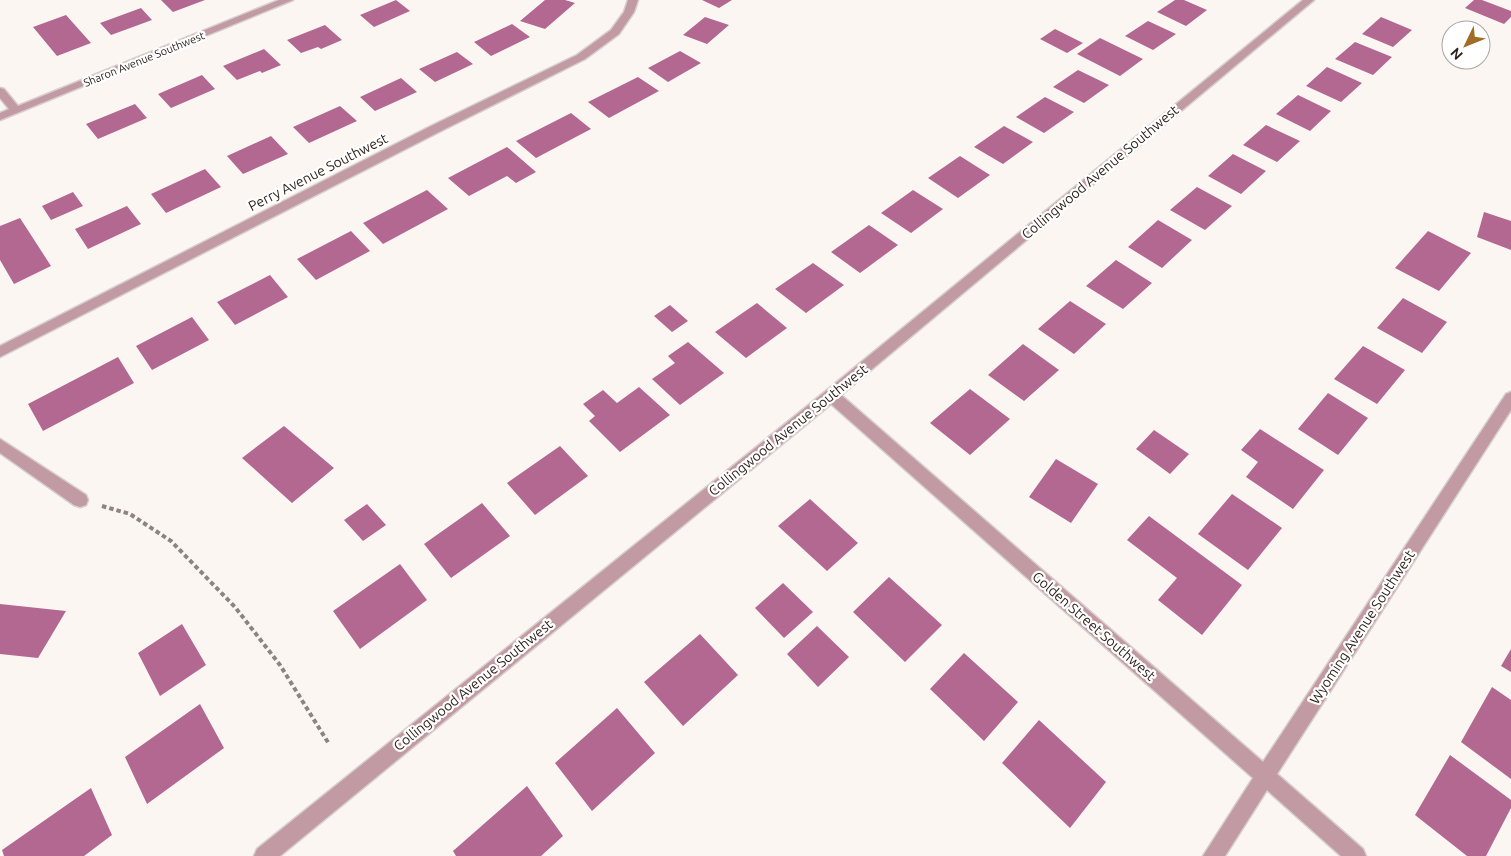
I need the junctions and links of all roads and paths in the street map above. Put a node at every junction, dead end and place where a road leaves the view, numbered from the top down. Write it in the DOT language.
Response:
graph roads {
  1 [pos="288,0"];
  2 [pos="633,0"];
  3 [pos="1309,0"];
  4 [pos="0,91"];
  5 [pos="16,111"];
  6 [pos="0,117"];
  7 [pos="0,352"];
  8 [pos="831,396"];
  9 [pos="1511,398"];
  10 [pos="0,445"];
  11 [pos="80,500"];
  12 [pos="329,744"];
  13 [pos="1265,776"];
  14 [pos="264,856"];
  15 [pos="1213,856"];
  16 [pos="1356,856"];
  1 -- 5 [label="street, Sharon Avenue Southwest"];
  2 -- 7 [label="street, Perry Avenue Southwest"];
  3 -- 8 [label="street, Collingwood Avenue Southwest"];
  4 -- 5 [label="street"];
  5 -- 6 [label="street, Sharon Avenue Southwest"];
  8 -- 13 [label="street, Golden Street Southwest"];
  8 -- 14 [label="street, Collingwood Avenue Southwest"];
  9 -- 13 [label="street, Wyoming Avenue Southwest"];
  10 -- 11 [label="street"];
  11 -- 12 [label="path"];
  13 -- 15 [label="street, Wyoming Avenue Southwest"];
  13 -- 16 [label="street, Golden Street Southwest"];
}
